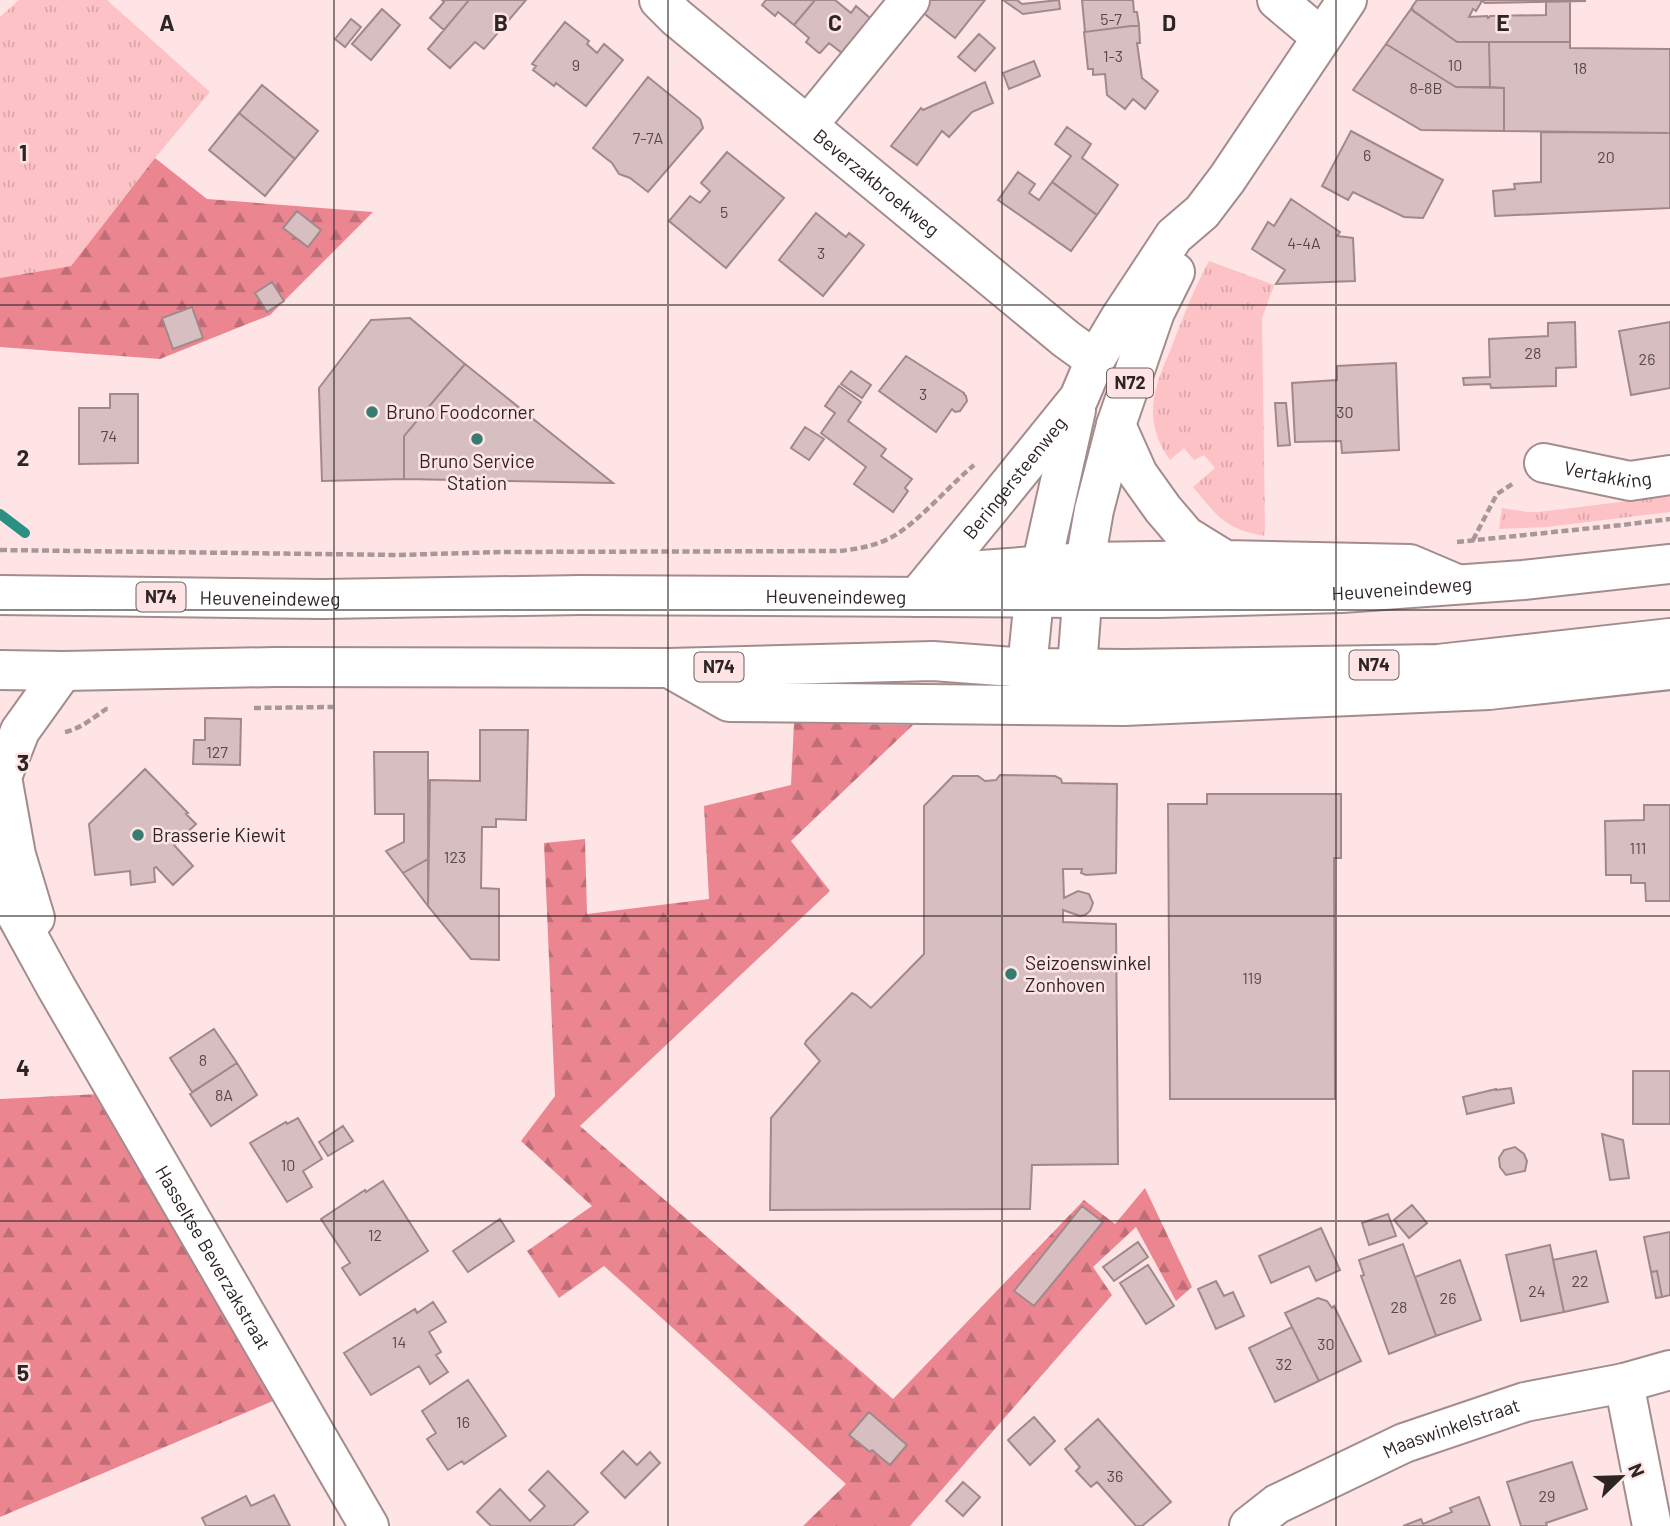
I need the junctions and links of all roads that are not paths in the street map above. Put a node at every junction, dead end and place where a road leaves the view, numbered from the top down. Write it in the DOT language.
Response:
graph roads {
  1 [pos="659,0"];
  2 [pos="910,0"];
  3 [pos="1277,0"];
  4 [pos="1347,0"];
  5 [pos="1321,37"];
  6 [pos="808,125"];
  7 [pos="1202,212"];
  8 [pos="1095,360"];
  9 [pos="1079,398"];
  10 [pos="1116,425"];
  11 [pos="1544,463"];
  12 [pos="1670,475"];
  13 [pos="1225,560"];
  14 [pos="1670,564"];
  15 [pos="1083,580"];
  16 [pos="1037,582"];
  17 [pos="1457,584"];
  18 [pos="0,595"];
  19 [pos="917,597"];
  20 [pos="1670,638"];
  21 [pos="669,668"];
  22 [pos="1027,668"];
  23 [pos="1077,668"];
  24 [pos="0,670"];
  25 [pos="1670,670"];
  26 [pos="64,671"];
  27 [pos="0,885"];
  28 [pos="56,987"];
  29 [pos="1670,1370"];
  30 [pos="1624,1383"];
  31 [pos="369,1526"];
  32 [pos="1249,1526"];
  33 [pos="1651,1526"];
  1 -- 6 [label="main road, Beverzakbroekweg"];
  2 -- 6 [label="main road"];
  3 -- 5 [label="main road"];
  4 -- 5 [label="main road, Beringersteenweg / N72"];
  5 -- 7 [label="main road, Beringersteenweg / N72"];
  6 -- 8 [label="main road, Beverzakbroekweg"];
  7 -- 8 [label="main road, Beringersteenweg / N72"];
  7 -- 10 [label="main road, Beringersteenweg / N72"];
  8 -- 9 [label="main road, Beringersteenweg / N72"];
  9 -- 16 [label="main road"];
  9 -- 19 [label="main road, Beringersteenweg / N72"];
  10 -- 13 [label="main road"];
  10 -- 15 [label="main road, Beringersteenweg / N72"];
  11 -- 12 [label="main road, Vertakking"];
  13 -- 15 [label="main road, N74"];
  13 -- 17 [label="main road, N74"];
  14 -- 17 [label="main road, Heuveneindeweg / N74"];
  15 -- 16 [label="main road, Heuveneindeweg / N74"];
  15 -- 17 [label="main road, Heuveneindeweg / N74"];
  15 -- 23 [label="main road, Beringersteenweg / N72"];
  16 -- 19 [label="main road, Heuveneindeweg / N74"];
  16 -- 22 [label="main road"];
  18 -- 19 [label="main road, Heuveneindeweg / N74"];
  20 -- 23 [label="main road, N74"];
  21 -- 22 [label="main road, N74"];
  21 -- 25 [label="main road"];
  21 -- 26 [label="main road, N74"];
  22 -- 23 [label="main road, N74"];
  24 -- 26 [label="main road, N74"];
  26 -- 28 [label="main road, Hasseltse Beverzakstraat"];
  27 -- 28 [label="main road, Hasseltse Beverzakstraat"];
  28 -- 31 [label="main road, Hasseltse Beverzakstraat"];
  29 -- 30 [label="main road, Maaswinkelstraat"];
  30 -- 32 [label="main road, Maaswinkelstraat"];
  30 -- 33 [label="main road"];
}
